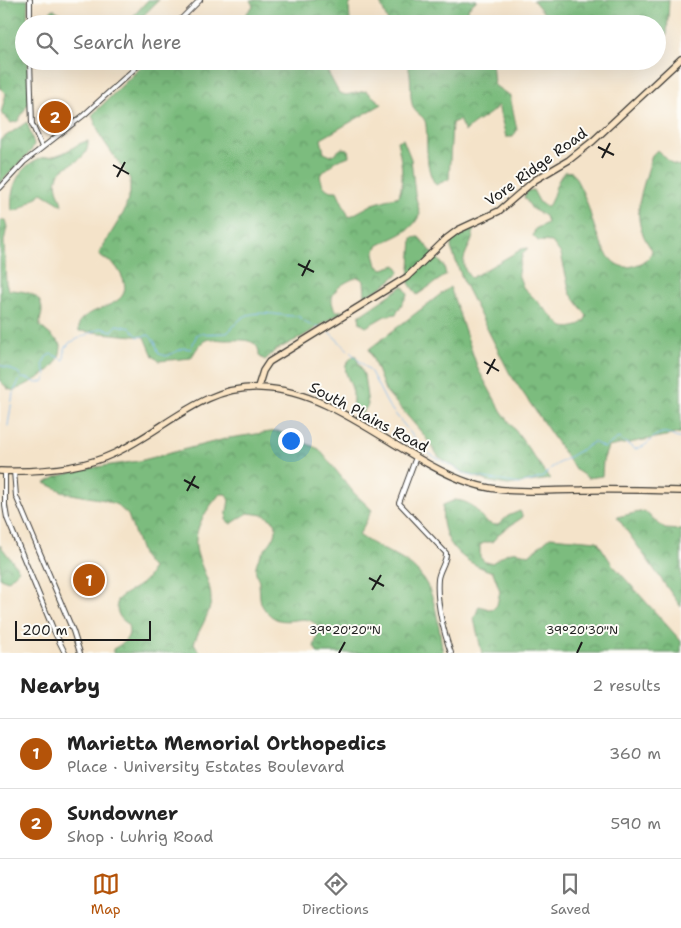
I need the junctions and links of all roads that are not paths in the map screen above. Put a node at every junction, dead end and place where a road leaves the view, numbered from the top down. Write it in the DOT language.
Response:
graph roads {
  1 [pos="30,0"];
  2 [pos="200,0"];
  3 [pos="30,15"];
  4 [pos="185,15"];
  5 [pos="681,59"];
  6 [pos="30,70"];
  7 [pos="133,70"];
  8 [pos="42,147"];
  9 [pos="0,188"];
  10 [pos="258,387"];
  11 [pos="416,457"];
  12 [pos="2,471"];
  13 [pos="14,471"];
  14 [pos="681,491"];
  15 [pos="66,653"];
  16 [pos="80,653"];
  17 [pos="451,653"];
  1 -- 3 [label="street"];
  2 -- 4 [label="street"];
  5 -- 10 [label="main road, Vore Ridge Road"];
  6 -- 8 [label="street"];
  7 -- 8 [label="street"];
  8 -- 9 [label="street"];
  10 -- 11 [label="main road, South Plains Road"];
  10 -- 13 [label="main road, South Plains Road"];
  11 -- 14 [label="main road, South Plains Road"];
  11 -- 17 [label="street"];
  12 -- 13 [label="main road, South Plains Road"];
  12 -- 15 [label="street"];
  13 -- 16 [label="street"];
}
